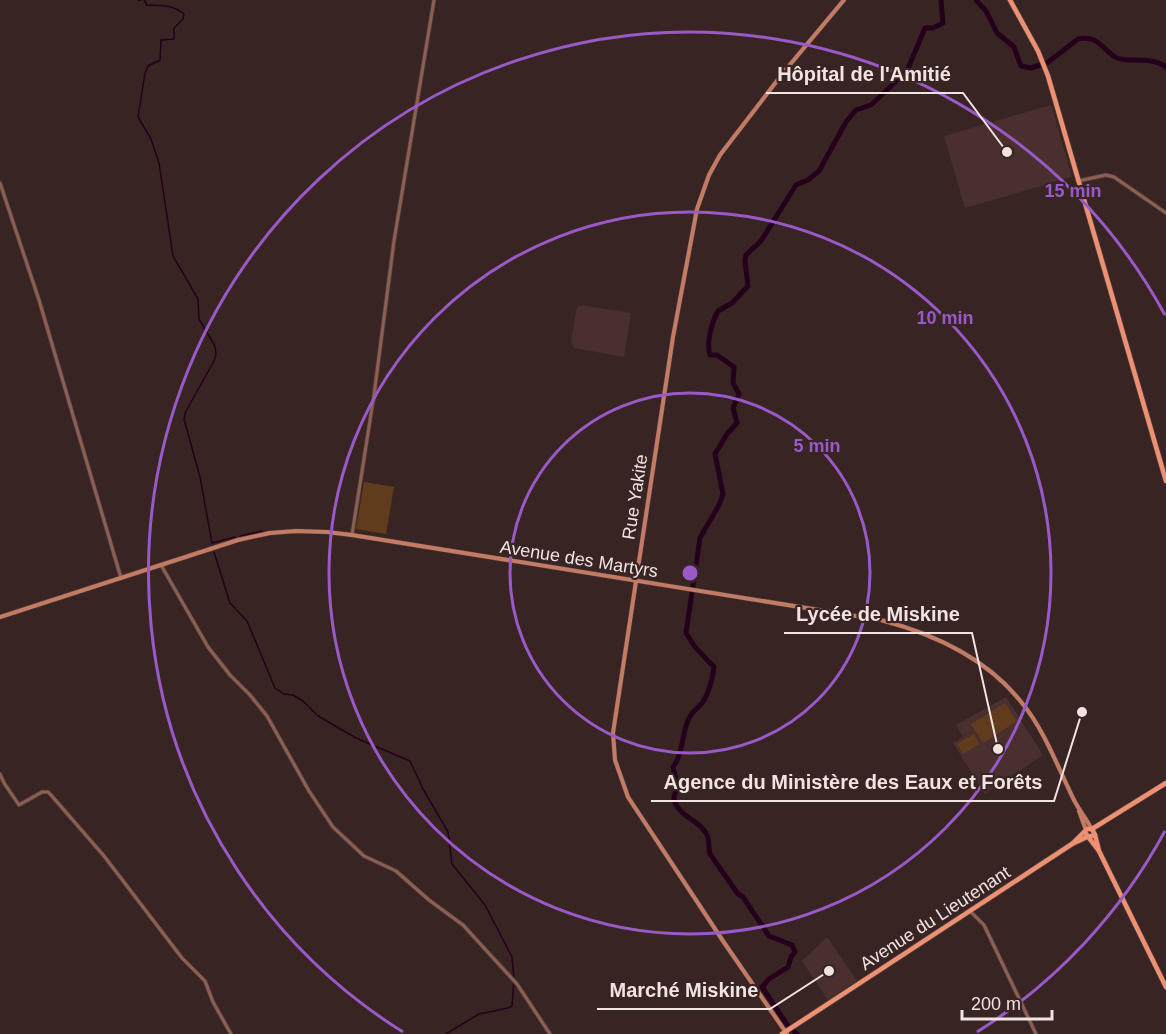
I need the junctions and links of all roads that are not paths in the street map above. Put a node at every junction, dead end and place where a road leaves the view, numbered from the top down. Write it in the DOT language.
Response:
graph roads {
  1 [pos="434,0"];
  2 [pos="844,0"];
  3 [pos="1010,0"];
  4 [pos="1078,181"];
  5 [pos="0,183"];
  6 [pos="1166,213"];
  7 [pos="1166,481"];
  8 [pos="352,535"];
  9 [pos="160,565"];
  10 [pos="122,578"];
  11 [pos="635,582"];
  12 [pos="0,617"];
  13 [pos="0,774"];
  14 [pos="1166,783"];
  15 [pos="1090,833"];
  16 [pos="970,911"];
  17 [pos="1166,987"];
  18 [pos="787,1031"];
  19 [pos="231,1034"];
  20 [pos="550,1034"];
  21 [pos="1036,1034"];
  1 -- 8 [label="street"];
  2 -- 11 [label="main road, Rue Yakite"];
  3 -- 4 [label="main road"];
  4 -- 6 [label="street"];
  4 -- 7 [label="main road"];
  5 -- 10 [label="street"];
  8 -- 9 [label="main road, Avenue des Martyrs"];
  8 -- 11 [label="main road, Avenue des Martyrs"];
  9 -- 10 [label="main road, Avenue des Martyrs"];
  9 -- 20 [label="street"];
  10 -- 12 [label="main road, Avenue des Martyrs"];
  11 -- 15 [label="main road, Avenue des Martyrs"];
  11 -- 18 [label="main road, Rue Yakite"];
  13 -- 19 [label="street"];
  14 -- 15 [label="main road, Avenue du Lieutenant"];
  15 -- 16 [label="main road, Avenue du Lieutenant"];
  15 -- 17 [label="main road, Avenue des Martyrs"];
  16 -- 18 [label="main road, Avenue du Lieutenant"];
  16 -- 21 [label="street"];
}
